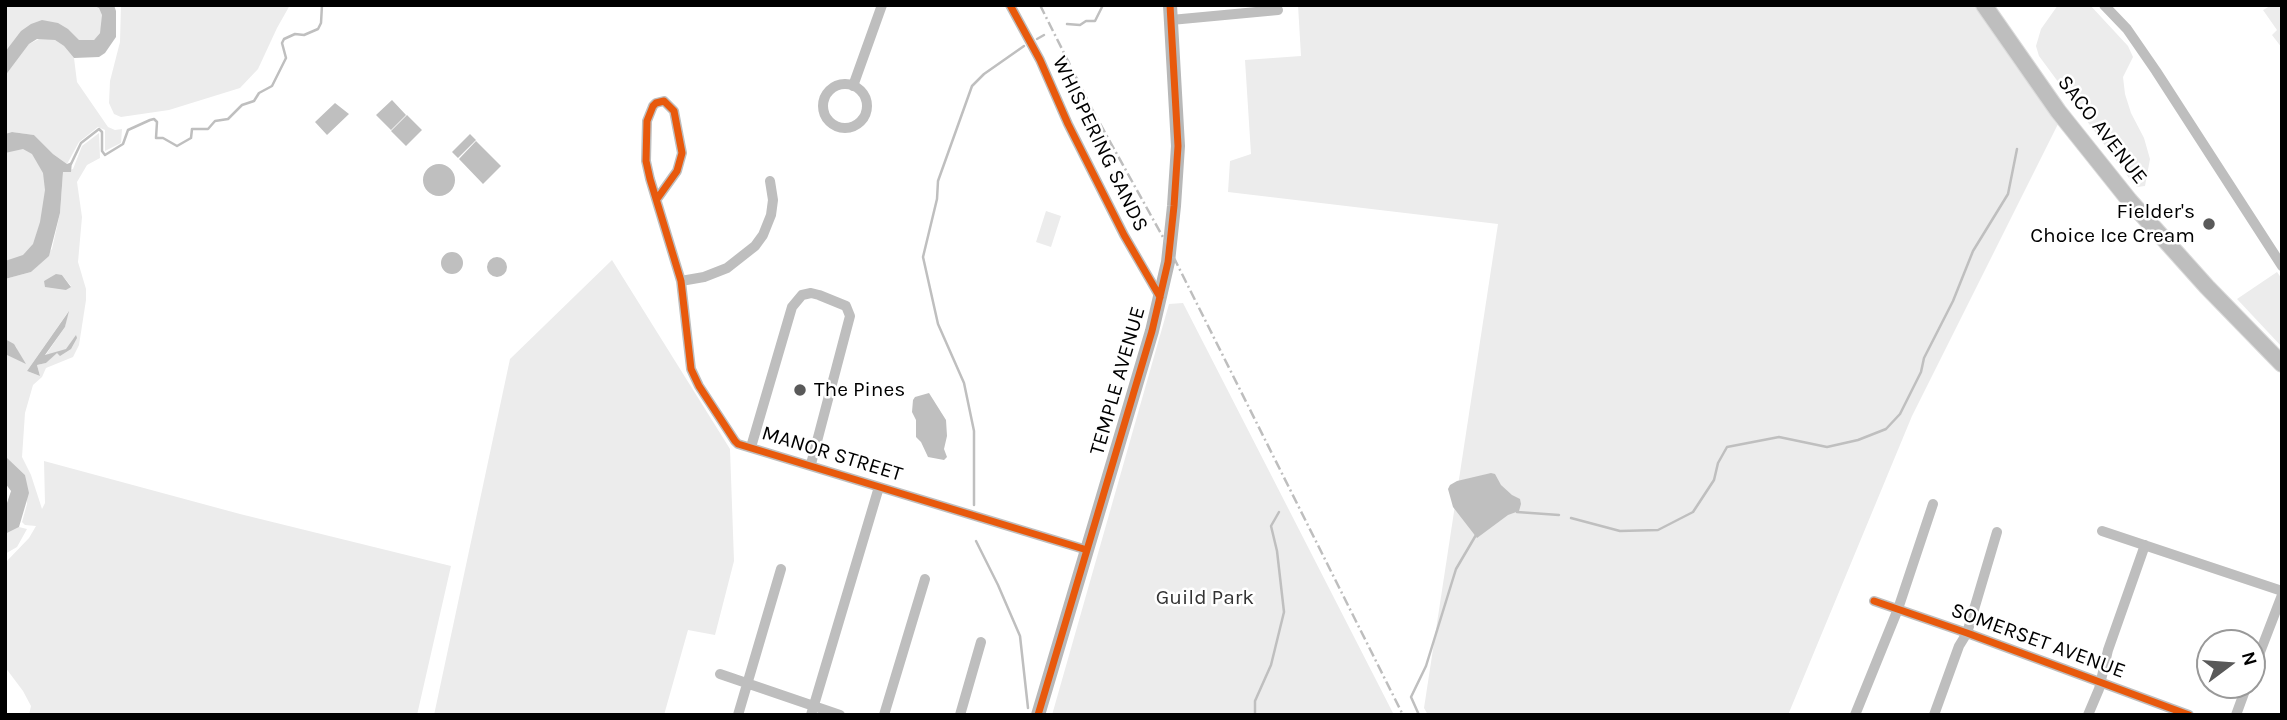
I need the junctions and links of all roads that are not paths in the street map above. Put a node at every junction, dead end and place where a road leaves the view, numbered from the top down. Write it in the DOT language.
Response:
graph roads {
  1 [pos="883,5"];
  2 [pos="1010,5"];
  3 [pos="1170,5"];
  4 [pos="1984,5"];
  5 [pos="2104,5"];
  6 [pos="1278,10"];
  7 [pos="1171,20"];
  8 [pos="853,86"];
  9 [pos="771,181"];
  10 [pos="657,199"];
  11 [pos="2282,266"];
  12 [pos="681,281"];
  13 [pos="1160,297"];
  14 [pos="2282,364"];
  15 [pos="751,447"];
  16 [pos="811,464"];
  17 [pos="879,487"];
  18 [pos="1933,504"];
  19 [pos="2102,531"];
  20 [pos="1997,532"];
  21 [pos="2144,545"];
  22 [pos="1087,550"];
  23 [pos="781,569"];
  24 [pos="925,579"];
  25 [pos="2282,593"];
  26 [pos="1874,601"];
  27 [pos="1898,609"];
  28 [pos="1967,633"];
  29 [pos="2266,636"];
  30 [pos="981,642"];
  31 [pos="720,674"];
  32 [pos="748,683"];
  33 [pos="2100,683"];
  34 [pos="812,711"];
  35 [pos="2162,711"];
  36 [pos="738,715"];
  37 [pos="840,715"];
  38 [pos="884,715"];
  39 [pos="960,715"];
  40 [pos="1038,715"];
  41 [pos="1855,715"];
  42 [pos="1934,715"];
  43 [pos="2088,715"];
  44 [pos="2189,715"];
  1 -- 8 [label="street"];
  2 -- 13 [label="street, WHISPERING SANDS"];
  3 -- 7 [label="street, TEMPLE AVENUE"];
  4 -- 14 [label="main road, SACO AVENUE"];
  5 -- 11 [label="street"];
  6 -- 7 [label="street"];
  7 -- 13 [label="street, TEMPLE AVENUE"];
  8 -- 8 [label="street"];
  9 -- 12 [label="street"];
  10 -- 10 [label="street, MANOR STREET"];
  10 -- 12 [label="street, MANOR STREET"];
  12 -- 15 [label="street, MANOR STREET"];
  13 -- 22 [label="street, TEMPLE AVENUE"];
  15 -- 16 [label="street, MANOR STREET"];
  15 -- 16 [label="street"];
  16 -- 17 [label="street, MANOR STREET"];
  17 -- 22 [label="street, MANOR STREET"];
  17 -- 34 [label="street"];
  18 -- 27 [label="street"];
  19 -- 21 [label="street"];
  20 -- 28 [label="street"];
  21 -- 25 [label="street"];
  21 -- 33 [label="street"];
  22 -- 40 [label="street, TEMPLE AVENUE"];
  23 -- 32 [label="street"];
  24 -- 38 [label="street"];
  25 -- 29 [label="street"];
  26 -- 27 [label="street, SOMERSET AVENUE"];
  27 -- 28 [label="street, SOMERSET AVENUE"];
  27 -- 41 [label="street"];
  28 -- 33 [label="street, SOMERSET AVENUE"];
  28 -- 42 [label="street"];
  30 -- 39 [label="street"];
  31 -- 32 [label="street"];
  32 -- 34 [label="street"];
  32 -- 36 [label="street"];
  33 -- 35 [label="street, SOMERSET AVENUE"];
  33 -- 43 [label="street"];
  34 -- 37 [label="street"];
  35 -- 44 [label="street, SOMERSET AVENUE"];
}
